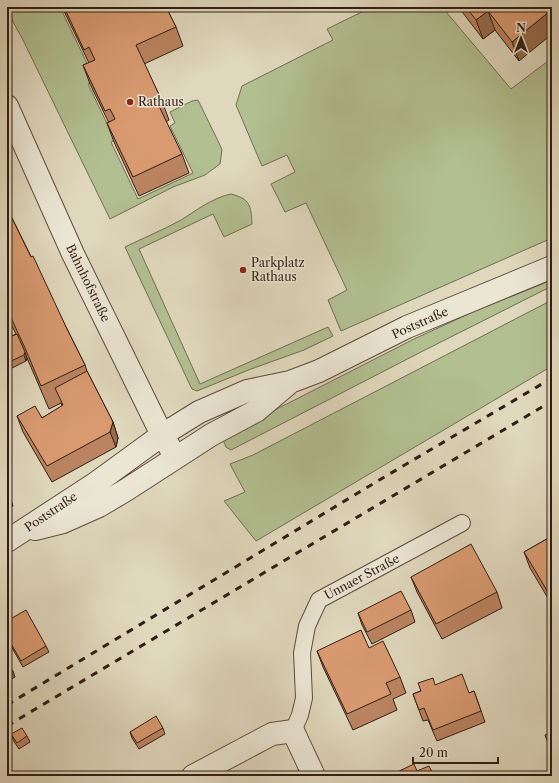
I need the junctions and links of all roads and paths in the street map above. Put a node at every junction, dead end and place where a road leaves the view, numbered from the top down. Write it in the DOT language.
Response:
graph roads {
  1 [pos="7,106"];
  2 [pos="552,267"];
  3 [pos="290,382"];
  4 [pos="162,435"];
  5 [pos="176,457"];
  6 [pos="462,523"];
  7 [pos="14,537"];
  8 [pos="293,731"];
  9 [pos="193,776"];
  10 [pos="314,776"];
  1 -- 4 [label="street, Bahnhofstraße"];
  2 -- 3 [label="street, Poststraße"];
  3 -- 4 [label="street, Poststraße"];
  3 -- 5 [label="street, Poststraße"];
  4 -- 5 [label="street, Bahnhofstraße"];
  4 -- 7 [label="street, Poststraße"];
  5 -- 7 [label="street, Poststraße"];
  6 -- 8 [label="lane, Unnaer Straße"];
  8 -- 9 [label="street"];
  8 -- 10 [label="street"];
}
